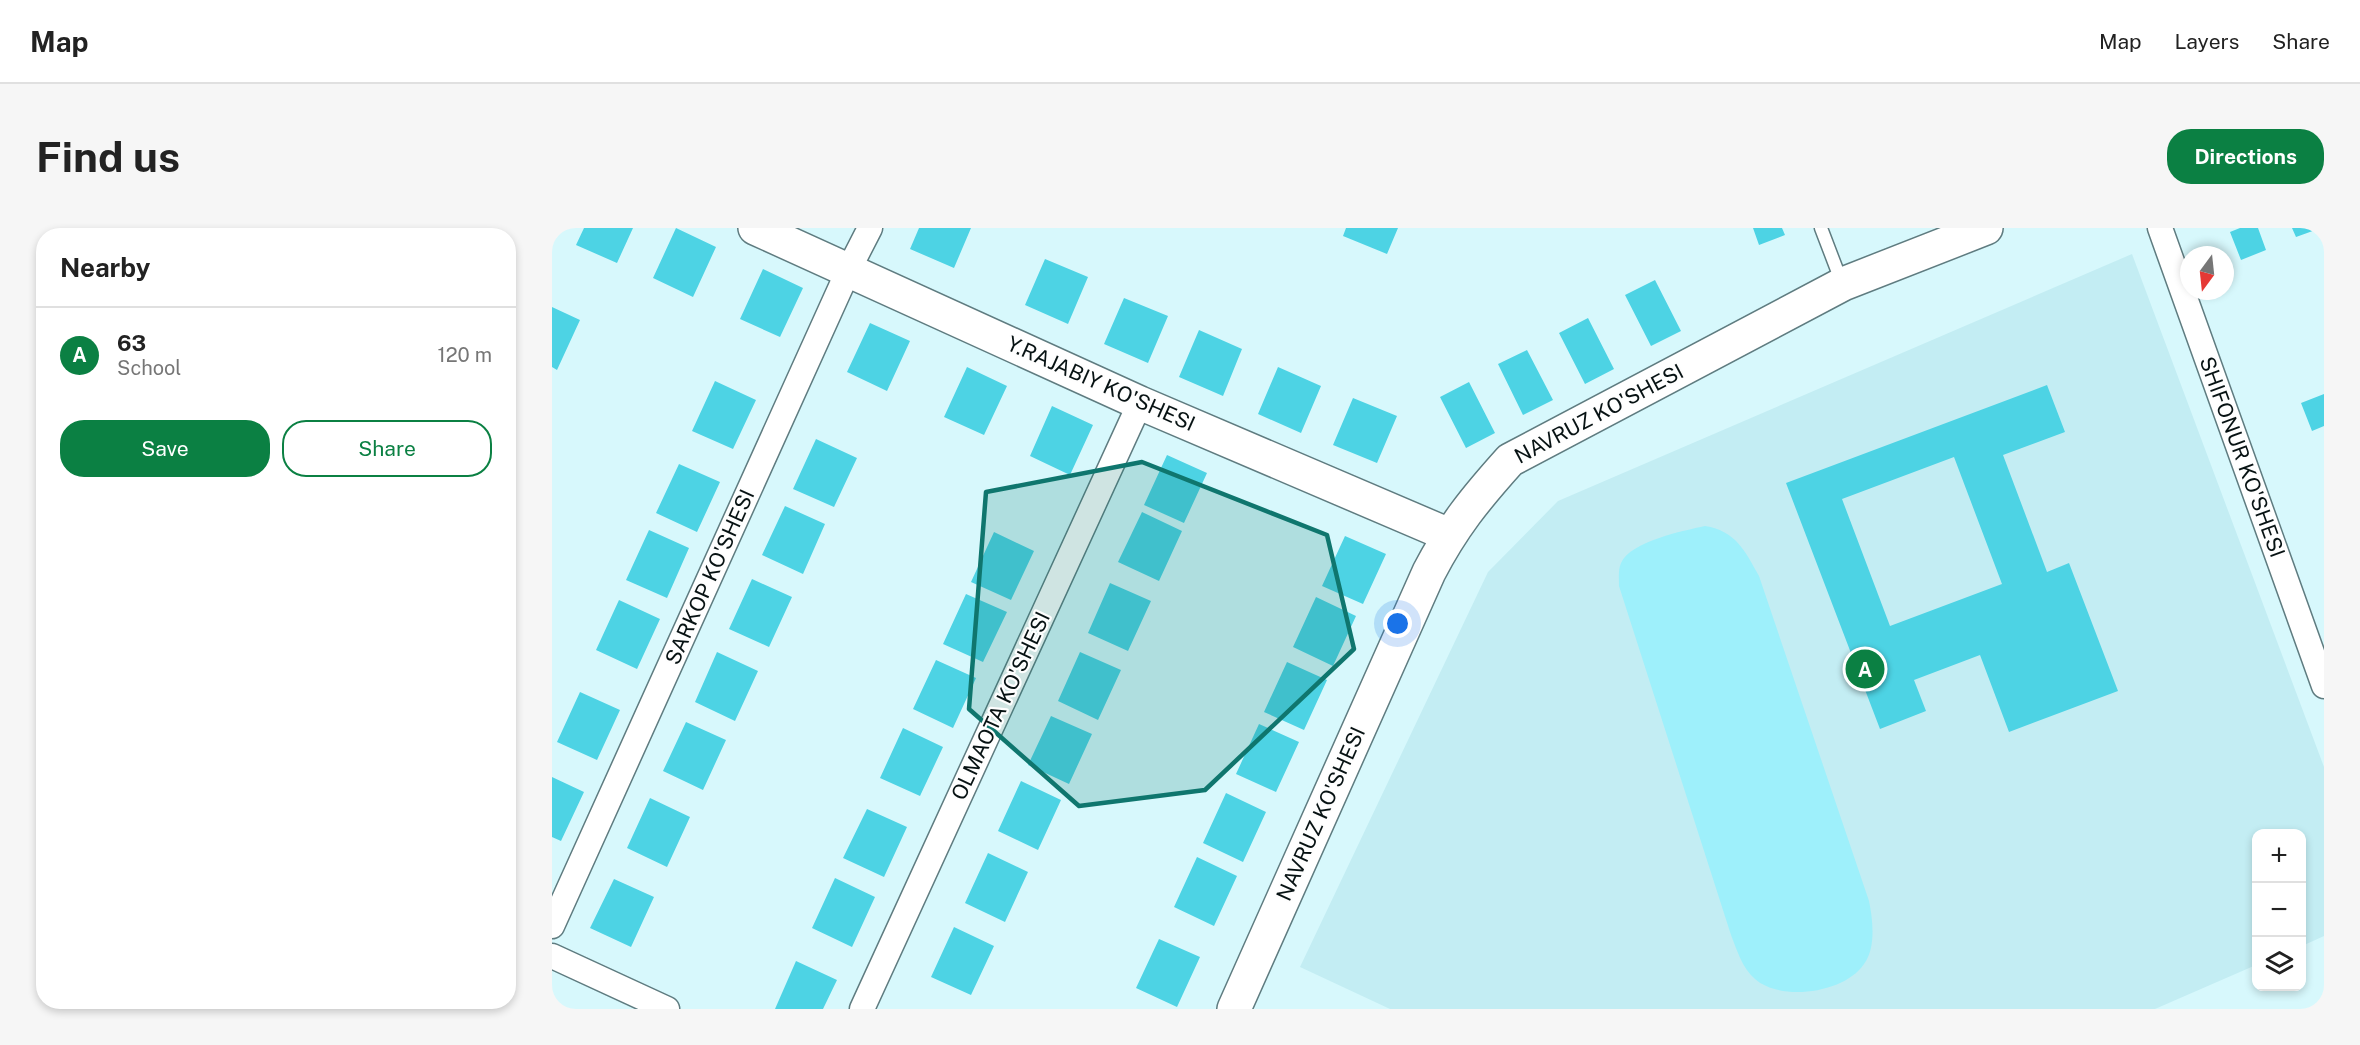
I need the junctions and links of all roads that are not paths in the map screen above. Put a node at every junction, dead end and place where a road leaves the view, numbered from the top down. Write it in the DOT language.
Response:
graph roads {
  1 [pos="756,228"];
  2 [pos="870,228"];
  3 [pos="1821,228"];
  4 [pos="1986,228"];
  5 [pos="2160,228"];
  6 [pos="849,269"];
  7 [pos="1843,284"];
  8 [pos="1140,403"];
  9 [pos="1449,535"];
  10 [pos="2324,687"];
  11 [pos="552,926"];
  12 [pos="552,956"];
  13 [pos="667,1009"];
  14 [pos="862,1009"];
  15 [pos="1234,1009"];
  1 -- 6 [label="street, Y.RAJABIY KO'SHESI"];
  2 -- 6 [label="street, SARKOP KO'SHESI"];
  3 -- 7 [label="lane"];
  4 -- 7 [label="street, NAVRUZ KO'SHESI"];
  5 -- 10 [label="street, SHIFONUR KO'SHESI"];
  6 -- 8 [label="street, Y.RAJABIY KO'SHESI"];
  6 -- 11 [label="street, SARKOP KO'SHESI"];
  7 -- 9 [label="street, NAVRUZ KO'SHESI"];
  8 -- 9 [label="street, Y.RAJABIY KO'SHESI"];
  8 -- 14 [label="street, OLMAOTA KO'SHESI"];
  9 -- 15 [label="street, NAVRUZ KO'SHESI"];
  12 -- 13 [label="street"];
}
